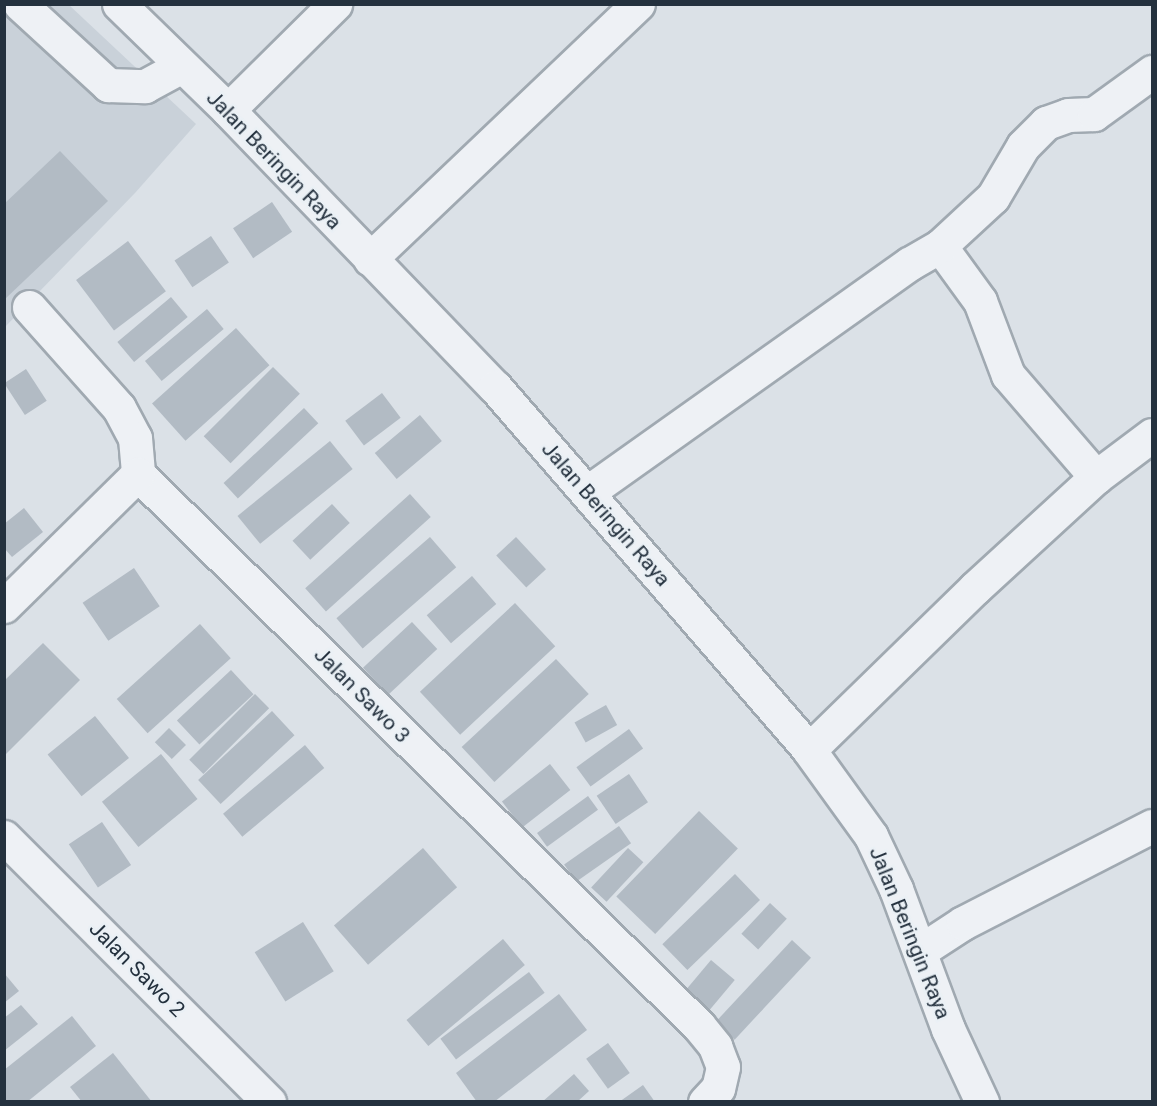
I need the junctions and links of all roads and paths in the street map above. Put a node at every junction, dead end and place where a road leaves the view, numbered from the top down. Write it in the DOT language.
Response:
graph roads {
  1 [pos="20,4"];
  2 [pos="119,4"];
  3 [pos="335,4"];
  4 [pos="638,4"];
  5 [pos="182,66"];
  6 [pos="1152,72"];
  7 [pos="228,110"];
  8 [pos="940,246"];
  9 [pos="370,259"];
  10 [pos="29,307"];
  11 [pos="1152,435"];
  12 [pos="138,474"];
  13 [pos="1096,477"];
  14 [pos="588,492"];
  15 [pos="4,606"];
  16 [pos="809,750"];
  17 [pos="1152,826"];
  18 [pos="4,837"];
  19 [pos="920,951"];
  20 [pos="269,1101"];
  21 [pos="705,1101"];
  22 [pos="982,1101"];
  1 -- 5 [label="street"];
  2 -- 5 [label="street, Jalan Beringin Raya"];
  3 -- 7 [label="street"];
  4 -- 9 [label="street"];
  5 -- 7 [label="street, Jalan Beringin Raya"];
  6 -- 8 [label="street"];
  7 -- 9 [label="street, Jalan Beringin Raya"];
  8 -- 13 [label="street"];
  8 -- 14 [label="street"];
  9 -- 14 [label="street, Jalan Beringin Raya"];
  10 -- 12 [label="street"];
  11 -- 13 [label="street"];
  12 -- 15 [label="street"];
  12 -- 21 [label="street, Jalan Sawo 3"];
  13 -- 16 [label="street"];
  14 -- 16 [label="street, Jalan Beringin Raya"];
  16 -- 19 [label="street, Jalan Beringin Raya"];
  17 -- 19 [label="street"];
  18 -- 20 [label="street, Jalan Sawo 2"];
  19 -- 22 [label="street, Jalan Beringin Raya"];
}
